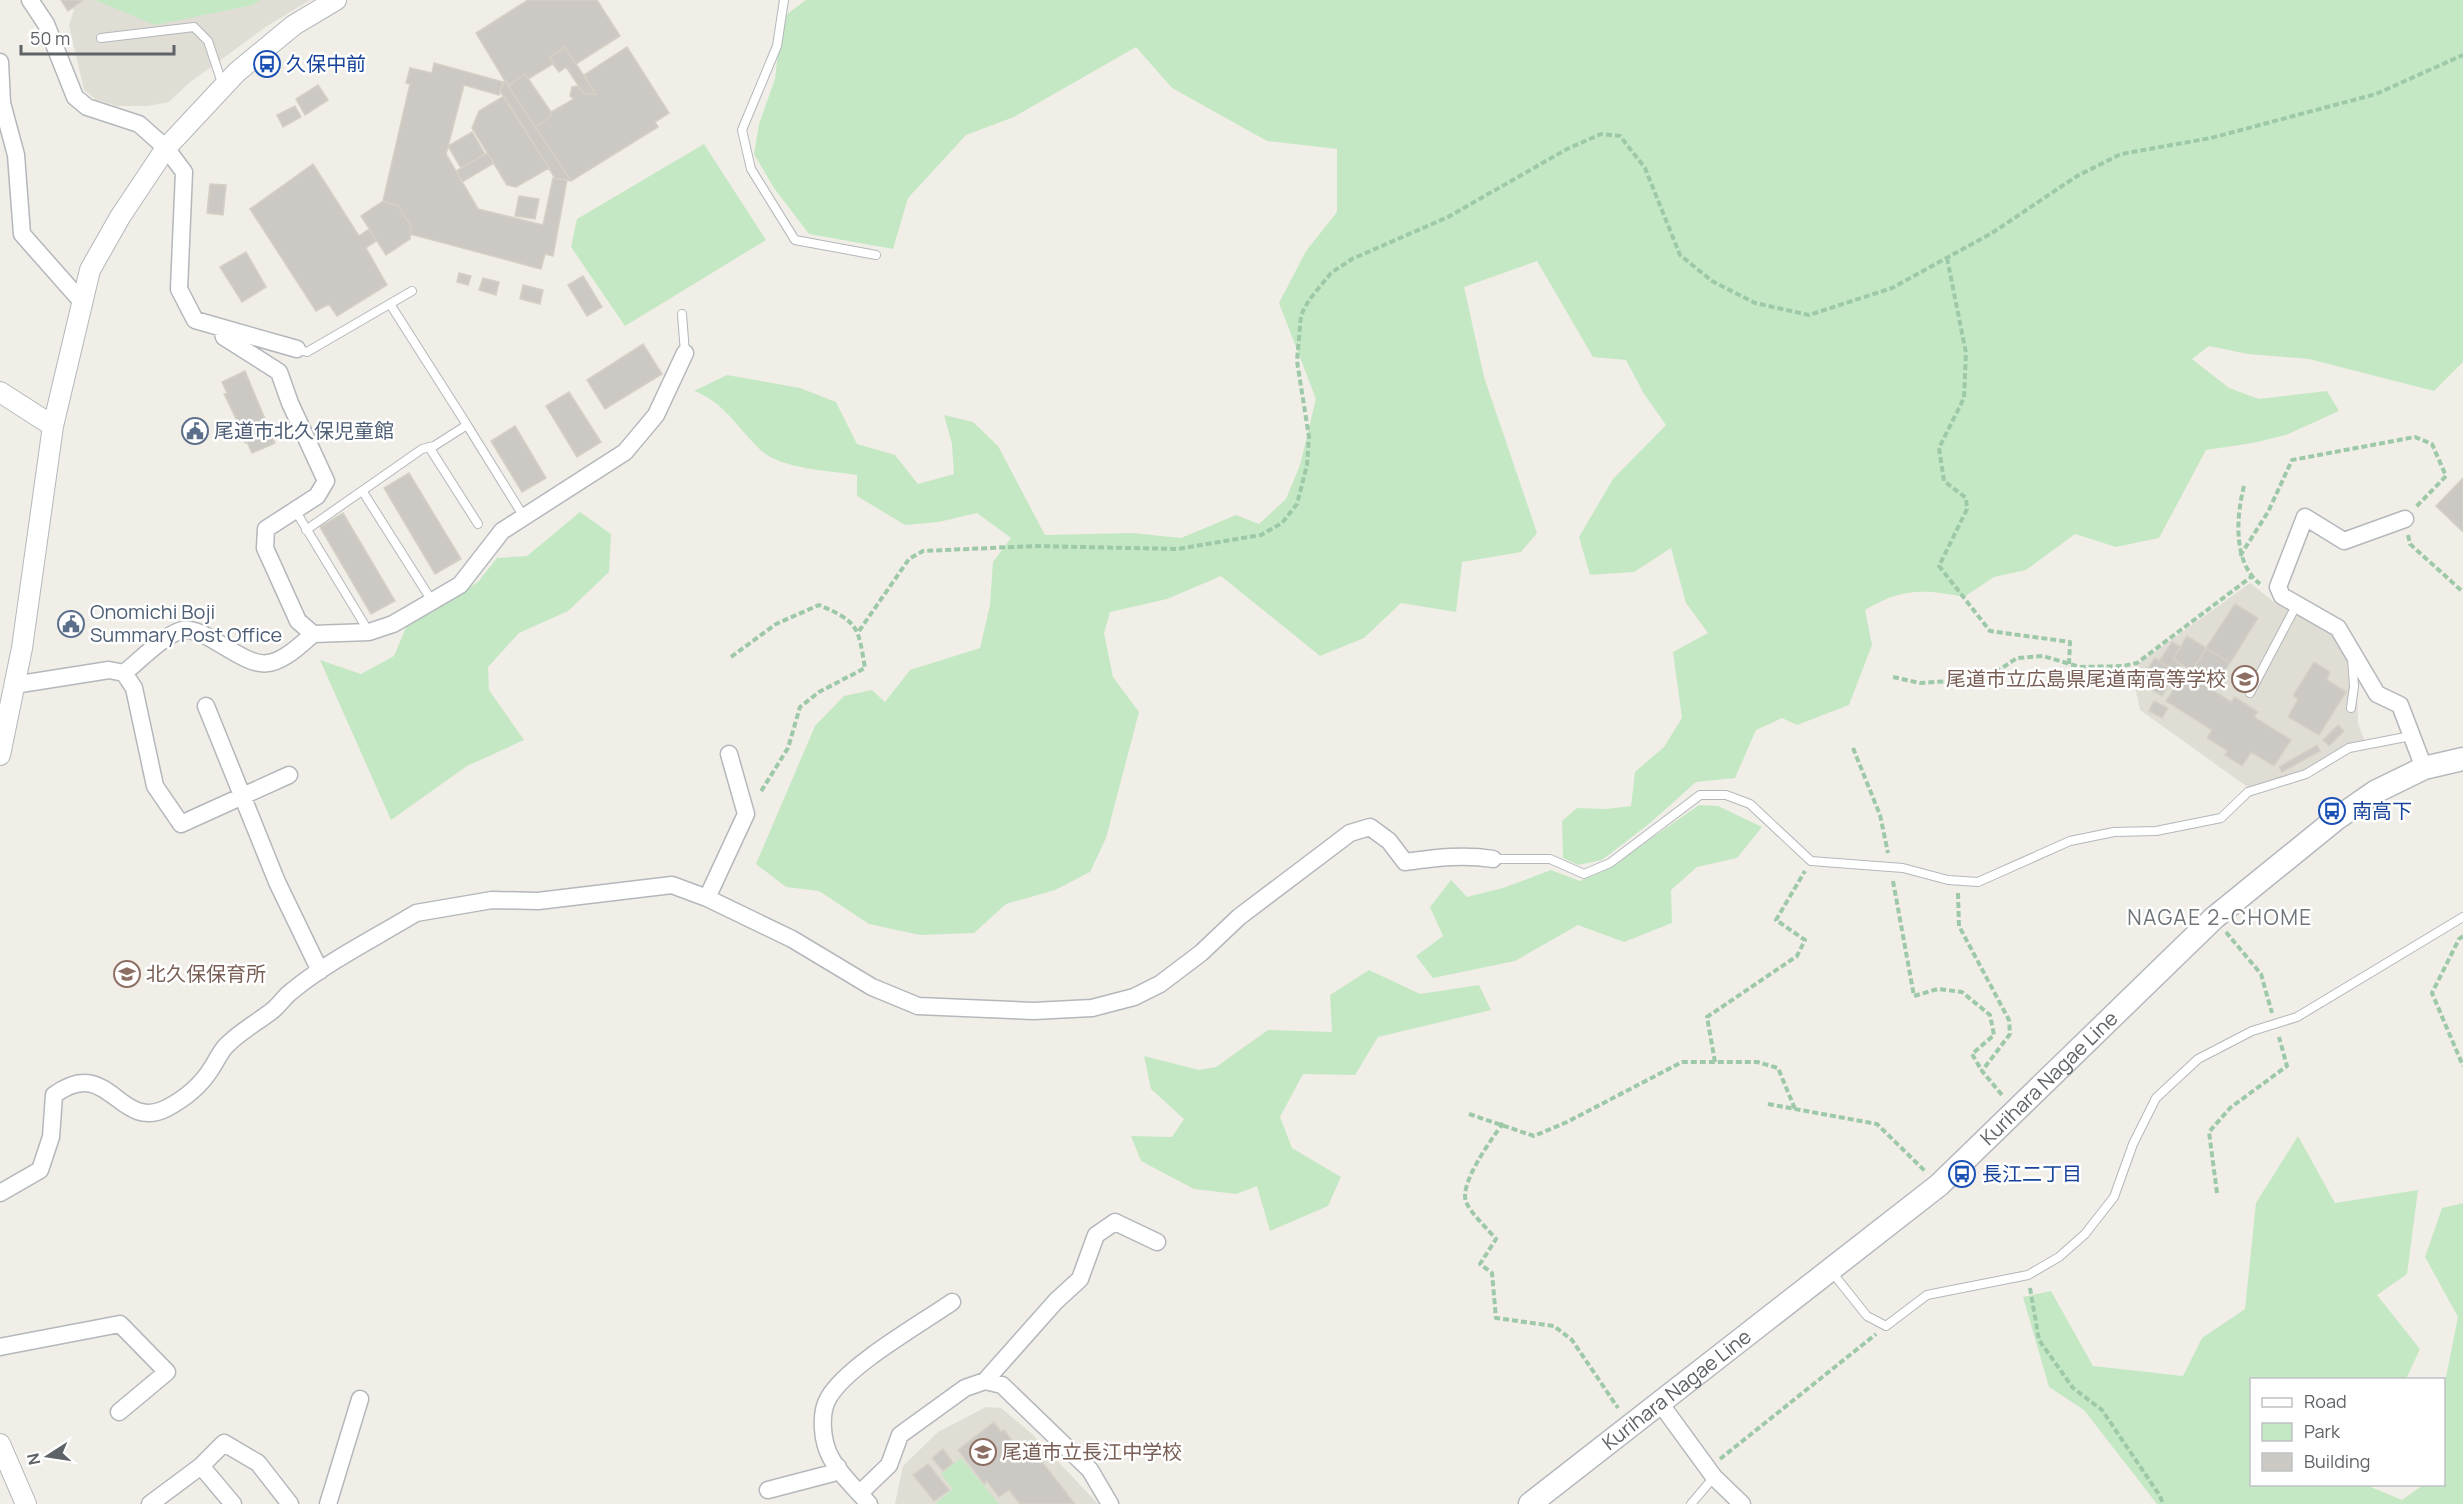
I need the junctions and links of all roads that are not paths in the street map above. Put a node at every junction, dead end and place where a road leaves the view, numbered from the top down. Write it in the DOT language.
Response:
graph roads {
  1 [pos="30,0"];
  2 [pos="336,0"];
  3 [pos="784,0"];
  4 [pos="101,38"];
  5 [pos="0,62"];
  6 [pos="223,87"];
  7 [pos="165,148"];
  8 [pos="876,255"];
  9 [pos="412,291"];
  10 [pos="82,302"];
  11 [pos="390,304"];
  12 [pos="682,314"];
  13 [pos="222,329"];
  14 [pos="297,349"];
  15 [pos="685,353"];
  16 [pos="0,392"];
  17 [pos="467,425"];
  18 [pos="53,426"];
  19 [pos="429,447"];
  20 [pos="363,492"];
  21 [pos="295,510"];
  22 [pos="524,517"];
  23 [pos="2405,519"];
  24 [pos="478,524"];
  25 [pos="306,530"];
  26 [pos="2289,600"];
  27 [pos="432,601"];
  28 [pos="369,632"];
  29 [pos="313,634"];
  30 [pos="2352,652"];
  31 [pos="124,674"];
  32 [pos="14,685"];
  33 [pos="2250,693"];
  34 [pos="206,706"];
  35 [pos="2351,708"];
  36 [pos="2411,736"];
  37 [pos="729,754"];
  38 [pos="0,755"];
  39 [pos="2463,759"];
  40 [pos="2424,768"];
  41 [pos="289,775"];
  42 [pos="242,796"];
  43 [pos="1493,859"];
  44 [pos="707,898"];
  45 [pos="2463,917"];
  46 [pos="320,971"];
  47 [pos="0,1193"];
  48 [pos="1157,1242"];
  49 [pos="1831,1270"];
  50 [pos="951,1302"];
  51 [pos="0,1347"];
  52 [pos="985,1381"];
  53 [pos="360,1399"];
  54 [pos="1660,1403"];
  55 [pos="119,1412"];
  56 [pos="0,1444"];
  57 [pos="201,1466"];
  58 [pos="838,1467"];
  59 [pos="1711,1473"];
  60 [pos="768,1490"];
  61 [pos="865,1499"];
  62 [pos="26,1504"];
  63 [pos="150,1504"];
  64 [pos="233,1504"];
  65 [pos="290,1504"];
  66 [pos="328,1504"];
  67 [pos="1110,1504"];
  68 [pos="1530,1504"];
  69 [pos="1691,1504"];
  70 [pos="1742,1504"];
  1 -- 7 [label="street"];
  2 -- 6 [label="street"];
  3 -- 8 [label="lane"];
  4 -- 6 [label="lane"];
  5 -- 10 [label="street"];
  6 -- 7 [label="street"];
  7 -- 10 [label="street"];
  7 -- 13 [label="street"];
  9 -- 11 [label="lane"];
  10 -- 18 [label="street"];
  11 -- 14 [label="lane"];
  11 -- 17 [label="lane"];
  12 -- 15 [label="lane"];
  13 -- 14 [label="street"];
  13 -- 21 [label="street"];
  15 -- 22 [label="street"];
  16 -- 18 [label="street"];
  17 -- 19 [label="lane"];
  17 -- 22 [label="lane"];
  18 -- 32 [label="street"];
  19 -- 20 [label="lane"];
  19 -- 24 [label="lane"];
  20 -- 25 [label="lane"];
  20 -- 27 [label="lane"];
  21 -- 25 [label="lane"];
  21 -- 29 [label="street"];
  22 -- 27 [label="street"];
  23 -- 26 [label="street"];
  25 -- 28 [label="lane"];
  26 -- 30 [label="street"];
  26 -- 33 [label="lane"];
  27 -- 28 [label="street"];
  28 -- 29 [label="street"];
  29 -- 31 [label="street"];
  30 -- 35 [label="lane"];
  30 -- 36 [label="street"];
  31 -- 32 [label="street"];
  31 -- 42 [label="street"];
  32 -- 38 [label="street"];
  34 -- 42 [label="street"];
  36 -- 40 [label="street"];
  36 -- 43 [label="lane"];
  37 -- 44 [label="street"];
  39 -- 40 [label="main road, Kurihara Nagae Line"];
  40 -- 49 [label="main road, Kurihara Nagae Line"];
  41 -- 42 [label="street"];
  42 -- 46 [label="street"];
  43 -- 44 [label="street"];
  44 -- 46 [label="street"];
  45 -- 49 [label="lane"];
  46 -- 47 [label="street"];
  48 -- 52 [label="street"];
  49 -- 54 [label="main road, Kurihara Nagae Line"];
  50 -- 58 [label="street"];
  51 -- 55 [label="street"];
  52 -- 61 [label="street"];
  52 -- 67 [label="street"];
  53 -- 66 [label="street"];
  54 -- 59 [label="street"];
  54 -- 68 [label="main road, Kurihara Nagae Line"];
  56 -- 62 [label="street"];
  57 -- 63 [label="street"];
  57 -- 64 [label="street"];
  57 -- 65 [label="street"];
  58 -- 60 [label="street"];
  58 -- 61 [label="street"];
  59 -- 69 [label="lane"];
  59 -- 70 [label="street"];
}
